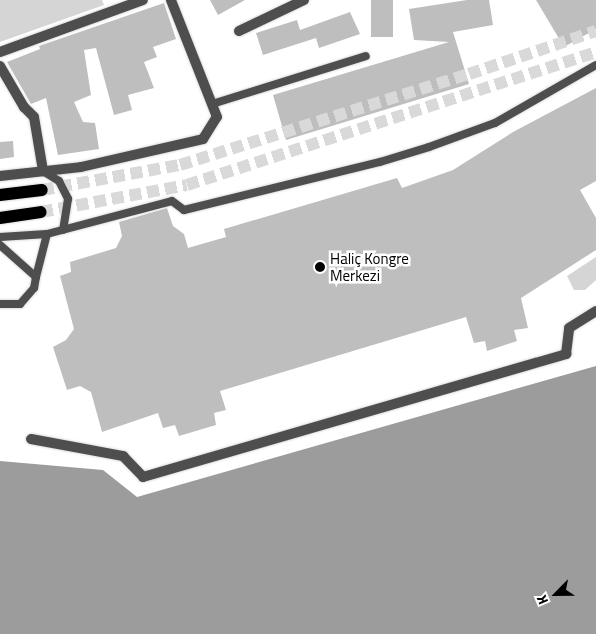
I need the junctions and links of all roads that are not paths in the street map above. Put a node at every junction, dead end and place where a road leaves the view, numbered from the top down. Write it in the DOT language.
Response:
graph roads {
  1 [pos="143,0"];
  2 [pos="171,0"];
  3 [pos="304,0"];
  4 [pos="239,31"];
  5 [pos="0,52"];
  6 [pos="366,56"];
  7 [pos="596,65"];
  8 [pos="0,66"];
  9 [pos="212,104"];
  10 [pos="43,171"];
  11 [pos="0,176"];
  12 [pos="42,190"];
  13 [pos="0,195"];
  14 [pos="41,212"];
  15 [pos="0,218"];
  16 [pos="63,230"];
  17 [pos="47,234"];
  18 [pos="0,237"];
  19 [pos="0,245"];
  20 [pos="36,277"];
  21 [pos="0,304"];
  22 [pos="596,312"];
  23 [pos="31,439"];
  1 -- 5 [label="street"];
  2 -- 9 [label="street"];
  3 -- 4 [label="street"];
  6 -- 9 [label="lane"];
  7 -- 16 [label="lane"];
  8 -- 10 [label="street"];
  9 -- 10 [label="street"];
  10 -- 11 [label="street"];
  10 -- 16 [label="lane"];
  12 -- 13 [label="main road"];
  14 -- 15 [label="main road"];
  16 -- 17 [label="lane"];
  17 -- 18 [label="lane"];
  17 -- 20 [label="lane"];
  19 -- 20 [label="lane"];
  20 -- 21 [label="lane"];
  22 -- 23 [label="street"];
}
